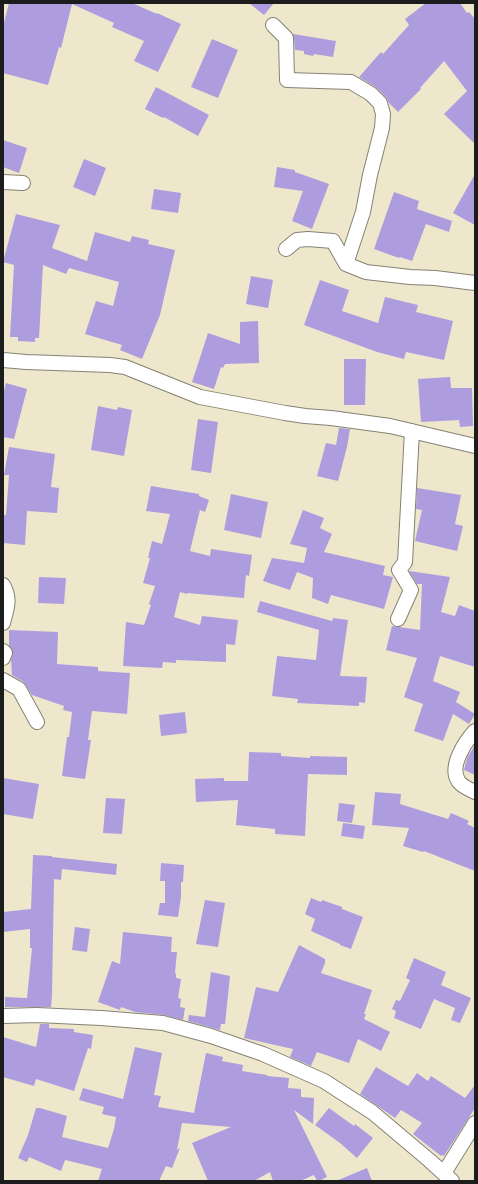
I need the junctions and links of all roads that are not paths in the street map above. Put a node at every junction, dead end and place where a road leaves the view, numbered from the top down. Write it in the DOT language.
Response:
graph roads {
  1 [pos="273,25"];
  2 [pos="3,182"];
  3 [pos="23,183"];
  4 [pos="286,249"];
  5 [pos="346,264"];
  6 [pos="475,283"];
  7 [pos="3,360"];
  8 [pos="412,431"];
  9 [pos="475,446"];
  10 [pos="3,585"];
  11 [pos="398,619"];
  12 [pos="3,623"];
  13 [pos="3,651"];
  14 [pos="3,658"];
  15 [pos="3,680"];
  16 [pos="37,722"];
  17 [pos="475,731"];
  18 [pos="475,792"];
  19 [pos="3,1016"];
  20 [pos="475,1123"];
  21 [pos="448,1177"];
  1 -- 5 [label="street"];
  2 -- 3 [label="street"];
  4 -- 5 [label="street"];
  5 -- 6 [label="street"];
  7 -- 8 [label="street"];
  8 -- 9 [label="street"];
  8 -- 11 [label="street"];
  10 -- 12 [label="street"];
  13 -- 14 [label="street"];
  15 -- 16 [label="street"];
  17 -- 18 [label="street"];
  19 -- 21 [label="street"];
  20 -- 21 [label="street"];
}
